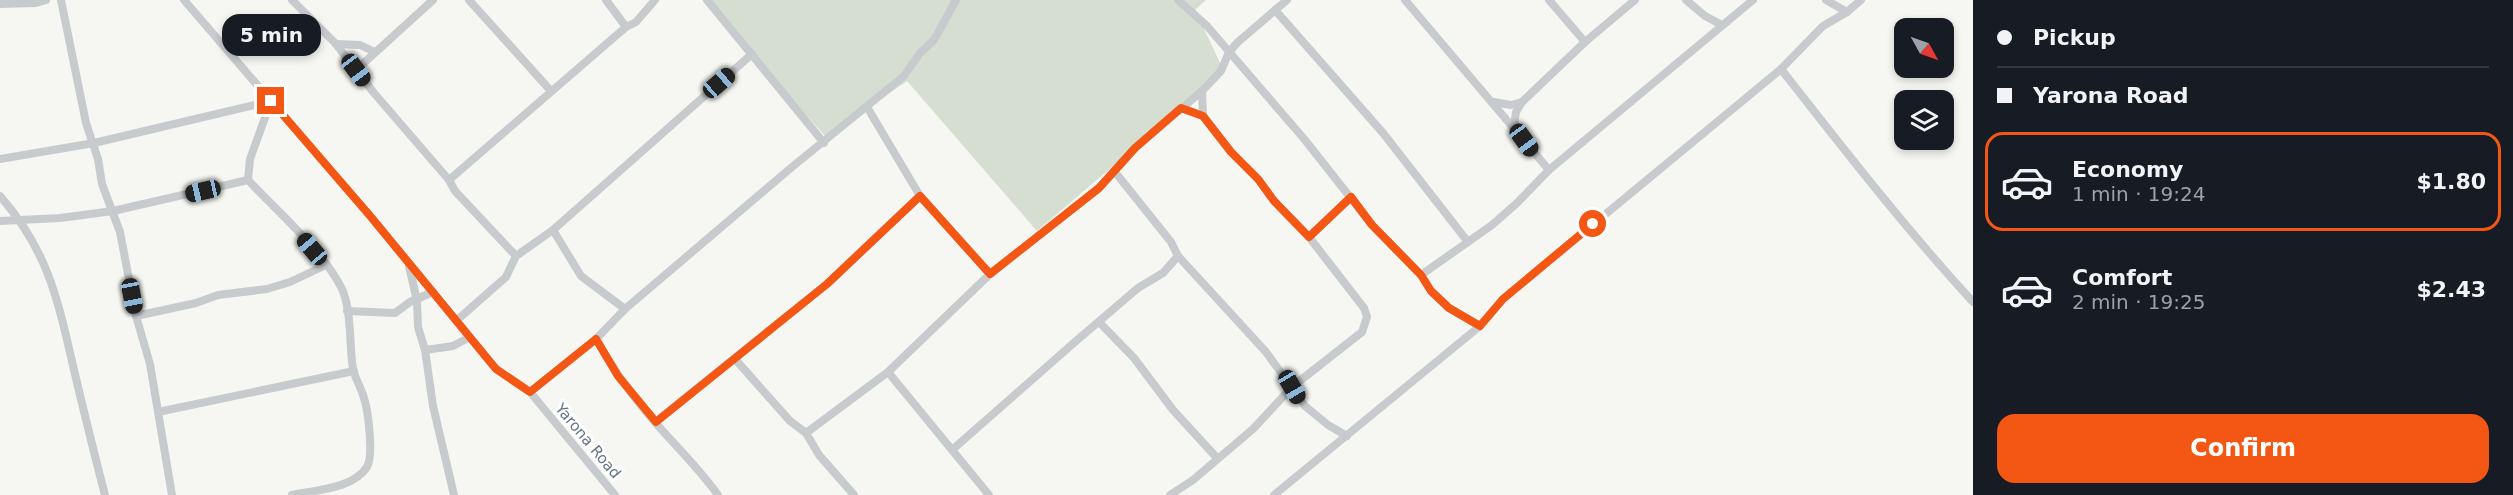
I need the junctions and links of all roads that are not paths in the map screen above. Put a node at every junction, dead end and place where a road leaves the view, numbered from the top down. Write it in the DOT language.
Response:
graph roads {
  1 [pos="46,0"];
  2 [pos="61,0"];
  3 [pos="184,0"];
  4 [pos="292,0"];
  5 [pos="433,0"];
  6 [pos="469,0"];
  7 [pos="606,0"];
  8 [pos="655,0"];
  9 [pos="706,0"];
  10 [pos="956,0"];
  11 [pos="1178,0"];
  12 [pos="1287,0"];
  13 [pos="1405,0"];
  14 [pos="1549,0"];
  15 [pos="1635,0"];
  16 [pos="1686,0"];
  17 [pos="1752,0"];
  18 [pos="1826,0"];
  19 [pos="1861,0"];
  20 [pos="0,4"];
  21 [pos="1275,10"];
  22 [pos="1847,12"];
  23 [pos="1722,25"];
  24 [pos="626,27"];
  25 [pos="1585,42"];
  26 [pos="336,44"];
  27 [pos="375,51"];
  28 [pos="1229,52"];
  29 [pos="752,54"];
  30 [pos="1781,69"];
  31 [pos="356,70"];
  32 [pos="551,91"];
  33 [pos="1202,91"];
  34 [pos="271,101"];
  35 [pos="1492,102"];
  36 [pos="1522,102"];
  37 [pos="867,107"];
  38 [pos="1181,108"];
  39 [pos="1203,116"];
  40 [pos="1514,126"];
  41 [pos="94,143"];
  42 [pos="824,143"];
  43 [pos="0,159"];
  44 [pos="1549,170"];
  45 [pos="1115,172"];
  46 [pos="248,180"];
  47 [pos="449,180"];
  48 [pos="0,194"];
  49 [pos="920,196"];
  50 [pos="1351,197"];
  51 [pos="113,211"];
  52 [pos="19,218"];
  53 [pos="0,220"];
  54 [pos="553,230"];
  55 [pos="1309,237"];
  56 [pos="1468,242"];
  57 [pos="516,255"];
  58 [pos="1178,256"];
  59 [pos="409,264"];
  60 [pos="326,265"];
  61 [pos="990,274"];
  62 [pos="1421,275"];
  63 [pos="433,292"];
  64 [pos="417,301"];
  65 [pos="1973,302"];
  66 [pos="625,309"];
  67 [pos="347,311"];
  68 [pos="136,316"];
  69 [pos="456,321"];
  70 [pos="1099,322"];
  71 [pos="1480,326"];
  72 [pos="470,338"];
  73 [pos="596,339"];
  74 [pos="425,350"];
  75 [pos="735,359"];
  76 [pos="354,371"];
  77 [pos="888,372"];
  78 [pos="1292,387"];
  79 [pos="530,392"];
  80 [pos="158,412"];
  81 [pos="656,422"];
  82 [pos="807,433"];
  83 [pos="1347,436"];
  84 [pos="952,450"];
  85 [pos="1217,458"];
  86 [pos="105,495"];
  87 [pos="172,495"];
  88 [pos="291,495"];
  89 [pos="454,495"];
  90 [pos="615,495"];
  91 [pos="718,495"];
  92 [pos="854,495"];
  93 [pos="989,495"];
  94 [pos="1170,495"];
  95 [pos="1274,495"];
  1 -- 20 [label="street"];
  2 -- 41 [label="street"];
  3 -- 34 [label="street, Yarona Road"];
  4 -- 26 [label="street"];
  5 -- 27 [label="street"];
  6 -- 32 [label="street"];
  7 -- 24 [label="street"];
  8 -- 24 [label="street"];
  9 -- 29 [label="street"];
  10 -- 37 [label="street"];
  11 -- 28 [label="street"];
  12 -- 21 [label="street"];
  13 -- 35 [label="street"];
  14 -- 25 [label="street"];
  15 -- 25 [label="street"];
  16 -- 23 [label="street"];
  17 -- 23 [label="street"];
  18 -- 22 [label="street"];
  19 -- 22 [label="street"];
  21 -- 28 [label="street"];
  21 -- 56 [label="street"];
  22 -- 30 [label="street"];
  23 -- 44 [label="street"];
  24 -- 32 [label="street"];
  25 -- 36 [label="street"];
  26 -- 27 [label="street"];
  26 -- 31 [label="street"];
  27 -- 31 [label="street"];
  28 -- 33 [label="street"];
  28 -- 50 [label="street"];
  29 -- 42 [label="street"];
  29 -- 54 [label="street"];
  30 -- 65 [label="street"];
  30 -- 71 [label="street"];
  31 -- 47 [label="street"];
  32 -- 47 [label="street"];
  33 -- 38 [label="street"];
  33 -- 39 [label="street"];
  34 -- 41 [label="street"];
  34 -- 46 [label="street"];
  34 -- 59 [label="street, Yarona Road"];
  35 -- 36 [label="street"];
  35 -- 40 [label="street"];
  36 -- 40 [label="street"];
  37 -- 42 [label="street"];
  37 -- 49 [label="street"];
  38 -- 39 [label="street"];
  38 -- 45 [label="street"];
  39 -- 55 [label="street"];
  40 -- 44 [label="street"];
  41 -- 43 [label="street"];
  41 -- 51 [label="street"];
  42 -- 66 [label="street"];
  44 -- 56 [label="street"];
  45 -- 58 [label="street"];
  45 -- 61 [label="street"];
  46 -- 51 [label="street"];
  46 -- 60 [label="street"];
  47 -- 57 [label="street"];
  48 -- 52 [label="street"];
  49 -- 61 [label="street"];
  49 -- 75 [label="street"];
  50 -- 55 [label="street"];
  50 -- 62 [label="street"];
  51 -- 52 [label="street"];
  51 -- 68 [label="street"];
  52 -- 53 [label="street"];
  52 -- 86 [label="street"];
  54 -- 57 [label="street"];
  54 -- 66 [label="street"];
  55 -- 78 [label="street"];
  56 -- 62 [label="street"];
  57 -- 69 [label="street"];
  58 -- 70 [label="street"];
  58 -- 78 [label="street"];
  59 -- 63 [label="street, Yarona Road"];
  59 -- 64 [label="street"];
  60 -- 67 [label="street"];
  60 -- 68 [label="street"];
  61 -- 77 [label="street"];
  62 -- 71 [label="street"];
  63 -- 64 [label="street"];
  63 -- 69 [label="street, Yarona Road"];
  64 -- 67 [label="street"];
  64 -- 74 [label="street"];
  66 -- 73 [label="street"];
  67 -- 76 [label="street"];
  68 -- 80 [label="street"];
  69 -- 72 [label="street, Yarona Road"];
  70 -- 84 [label="street"];
  70 -- 85 [label="street"];
  71 -- 83 [label="street"];
  72 -- 74 [label="street"];
  72 -- 79 [label="street, Yarona Road"];
  73 -- 79 [label="street"];
  73 -- 81 [label="street"];
  74 -- 89 [label="street"];
  75 -- 81 [label="street"];
  75 -- 82 [label="street"];
  76 -- 80 [label="street"];
  76 -- 88 [label="street"];
  77 -- 82 [label="street"];
  77 -- 84 [label="street"];
  78 -- 83 [label="street"];
  78 -- 85 [label="street"];
  79 -- 90 [label="street, Yarona Road"];
  80 -- 87 [label="street"];
  81 -- 91 [label="street"];
  82 -- 92 [label="street"];
  83 -- 95 [label="street"];
  84 -- 93 [label="street"];
  85 -- 94 [label="street"];
}
